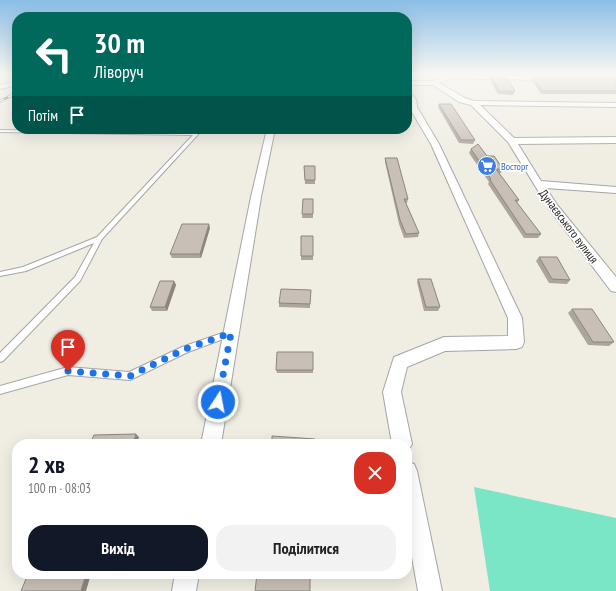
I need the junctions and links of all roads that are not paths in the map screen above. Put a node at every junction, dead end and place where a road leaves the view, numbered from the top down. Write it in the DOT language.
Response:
graph roads {
  1 [pos="413,102"];
  2 [pos="468,102"];
  3 [pos="474,103"];
  4 [pos="616,105"];
  5 [pos="0,131"];
  6 [pos="12,131"];
  7 [pos="197,134"];
  8 [pos="270,134"];
  9 [pos="616,140"];
  10 [pos="512,141"];
  11 [pos="538,184"];
  12 [pos="616,190"];
  13 [pos="99,238"];
  14 [pos="0,274"];
  15 [pos="616,287"];
  16 [pos="231,333"];
  17 [pos="0,358"];
  18 [pos="0,390"];
  19 [pos="212,439"];
  20 [pos="401,439"];
  21 [pos="412,497"];
  22 [pos="186,579"];
  23 [pos="184,591"];
  24 [pos="430,591"];
  1 -- 20 [label="street"];
  2 -- 3 [label="street"];
  3 -- 4 [label="street"];
  3 -- 10 [label="street, Дунаєвського вулиця"];
  5 -- 6 [label="lane"];
  7 -- 13 [label="lane"];
  8 -- 16 [label="street"];
  9 -- 10 [label="street"];
  10 -- 11 [label="street, Дунаєвського вулиця"];
  11 -- 12 [label="street"];
  11 -- 15 [label="street, Дунаєвського вулиця"];
  13 -- 14 [label="lane"];
  13 -- 17 [label="lane"];
  16 -- 18 [label="lane"];
  16 -- 19 [label="street"];
  21 -- 24 [label="street"];
  22 -- 23 [label="street"];
}
